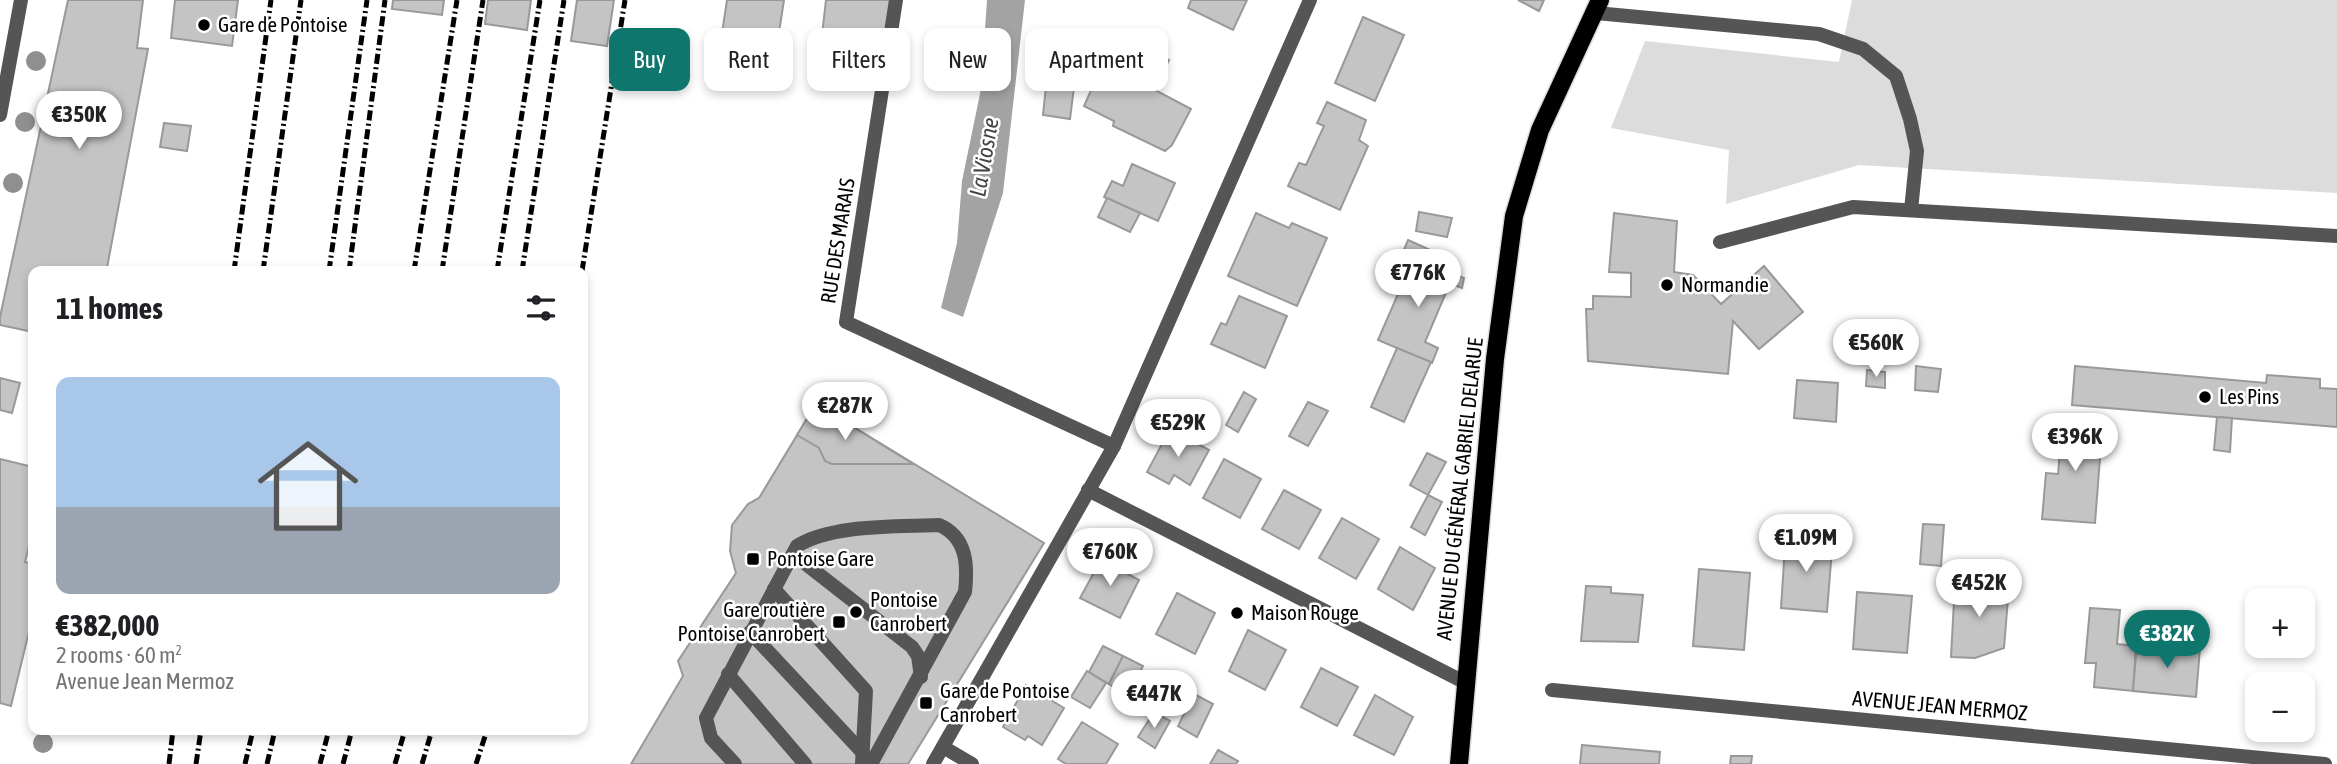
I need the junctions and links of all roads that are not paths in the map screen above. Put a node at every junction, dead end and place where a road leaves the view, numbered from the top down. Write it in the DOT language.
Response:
graph roads {
  1 [pos="21,0"];
  2 [pos="896,0"];
  3 [pos="1310,0"];
  4 [pos="1598,6"];
  5 [pos="0,115"];
  6 [pos="1912,211"];
  7 [pos="2337,236"];
  8 [pos="1720,242"];
  9 [pos="1114,446"];
  10 [pos="1088,490"];
  11 [pos="793,554"];
  12 [pos="774,589"];
  13 [pos="750,632"];
  14 [pos="727,674"];
  15 [pos="921,677"];
  16 [pos="1464,682"];
  17 [pos="1552,690"];
  18 [pos="943,747"];
  19 [pos="1458,759"];
  20 [pos="866,760"];
  21 [pos="2279,762"];
  22 [pos="735,764"];
  23 [pos="805,764"];
  24 [pos="933,764"];
  25 [pos="972,764"];
  26 [pos="2325,764"];
  1 -- 5 [label="street"];
  2 -- 9 [label="street, RUE DES MARAIS"];
  3 -- 9 [label="street"];
  4 -- 6 [label="street"];
  4 -- 16 [label="main road, AVENUE DU GÉNÉRAL GABRIEL DELARUE"];
  6 -- 7 [label="street"];
  6 -- 8 [label="street"];
  9 -- 10 [label="street"];
  10 -- 16 [label="street"];
  10 -- 18 [label="street"];
  11 -- 12 [label="street"];
  11 -- 15 [label="street"];
  11 -- 15 [label="street"];
  12 -- 13 [label="street"];
  12 -- 20 [label="street"];
  13 -- 14 [label="street"];
  13 -- 20 [label="street"];
  14 -- 22 [label="street"];
  14 -- 23 [label="street"];
  15 -- 20 [label="street"];
  16 -- 19 [label="main road, AVENUE DU GÉNÉRAL GABRIEL DELARUE"];
  17 -- 21 [label="street, AVENUE JEAN MERMOZ"];
  18 -- 24 [label="street"];
  18 -- 25 [label="street"];
  21 -- 26 [label="street, AVENUE JEAN MERMOZ"];
}
